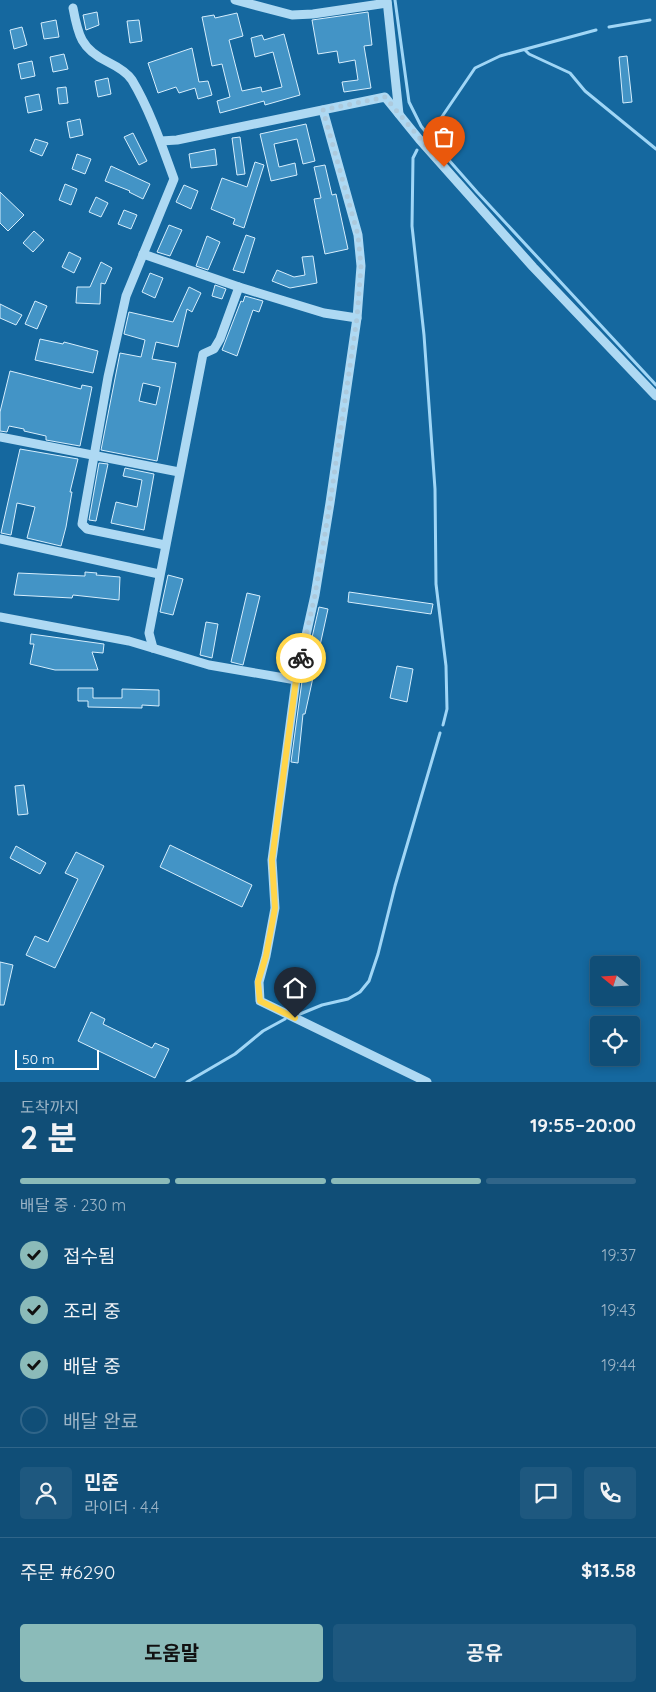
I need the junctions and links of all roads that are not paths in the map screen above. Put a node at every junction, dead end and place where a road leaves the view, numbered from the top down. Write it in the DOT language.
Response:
graph roads {
  1 [pos="235,0"];
  2 [pos="387,1"];
  3 [pos="73,8"];
  4 [pos="323,110"];
  5 [pos="399,114"];
  6 [pos="161,141"];
  7 [pos="143,254"];
  8 [pos="239,286"];
  9 [pos="357,318"];
  10 [pos="656,396"];
  11 [pos="0,437"];
  12 [pos="94,456"];
  13 [pos="179,472"];
  14 [pos="0,539"];
  15 [pos="165,545"];
  16 [pos="159,574"];
  17 [pos="0,617"];
  18 [pos="153,648"];
  19 [pos="296,680"];
  20 [pos="427,1082"];
  1 -- 2 [label="street"];
  2 -- 5 [label="street"];
  3 -- 6 [label="street"];
  4 -- 5 [label="street"];
  4 -- 6 [label="street"];
  4 -- 9 [label="street"];
  5 -- 10 [label="street"];
  6 -- 7 [label="street"];
  7 -- 8 [label="street"];
  7 -- 12 [label="street"];
  8 -- 9 [label="street"];
  8 -- 13 [label="street"];
  9 -- 19 [label="street"];
  11 -- 12 [label="street"];
  12 -- 13 [label="street"];
  12 -- 15 [label="street"];
  13 -- 15 [label="street"];
  14 -- 16 [label="street"];
  15 -- 16 [label="street"];
  16 -- 18 [label="street"];
  17 -- 18 [label="street"];
  18 -- 19 [label="street"];
  19 -- 20 [label="street"];
}
